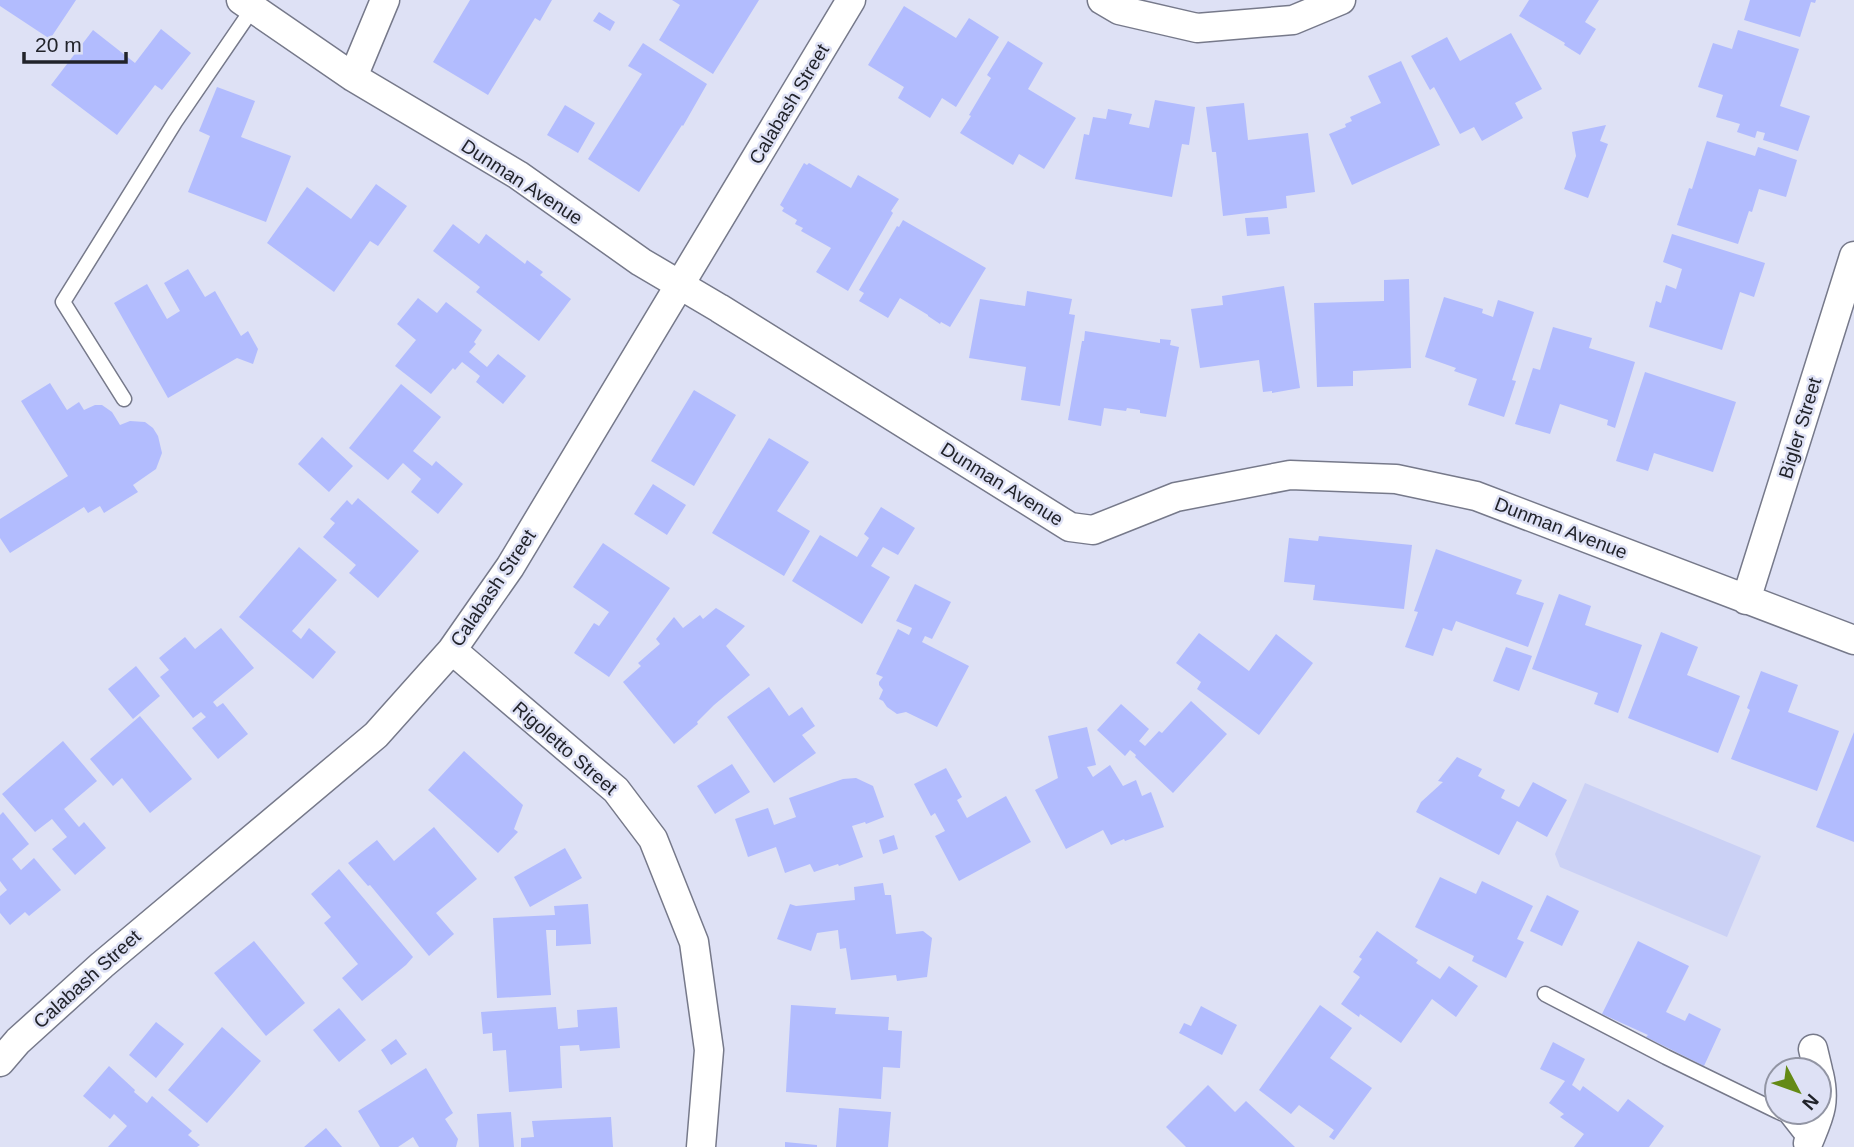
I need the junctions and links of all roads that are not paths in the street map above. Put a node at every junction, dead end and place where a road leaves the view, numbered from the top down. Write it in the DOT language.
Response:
graph roads {
  1 [pos="385,0"];
  2 [pos="851,0"];
  3 [pos="1102,0"];
  4 [pos="1342,0"];
  5 [pos="247,4"];
  6 [pos="353,77"];
  7 [pos="1854,256"];
  8 [pos="681,286"];
  9 [pos="124,399"];
  10 [pos="1746,600"];
  11 [pos="1854,640"];
  12 [pos="452,650"];
  13 [pos="1545,994"];
  14 [pos="0,1062"];
  15 [pos="1763,1105"];
  16 [pos="1794,1126"];
  17 [pos="1815,1126"];
  18 [pos="1808,1146"];
  19 [pos="701,1147"];
  1 -- 6 [label="street"];
  2 -- 8 [label="street, Calabash Street"];
  3 -- 4 [label="street"];
  5 -- 6 [label="street, Dunman Avenue"];
  5 -- 9 [label="lane"];
  6 -- 8 [label="street, Dunman Avenue"];
  7 -- 10 [label="street, Bigler Street"];
  8 -- 10 [label="street, Dunman Avenue"];
  8 -- 12 [label="street, Calabash Street"];
  10 -- 11 [label="street, Dunman Avenue"];
  12 -- 14 [label="street, Calabash Street"];
  12 -- 19 [label="street, Rigoletto Street"];
  13 -- 15 [label="lane"];
  16 -- 18 [label="lane"];
  17 -- 18 [label="street"];
}
